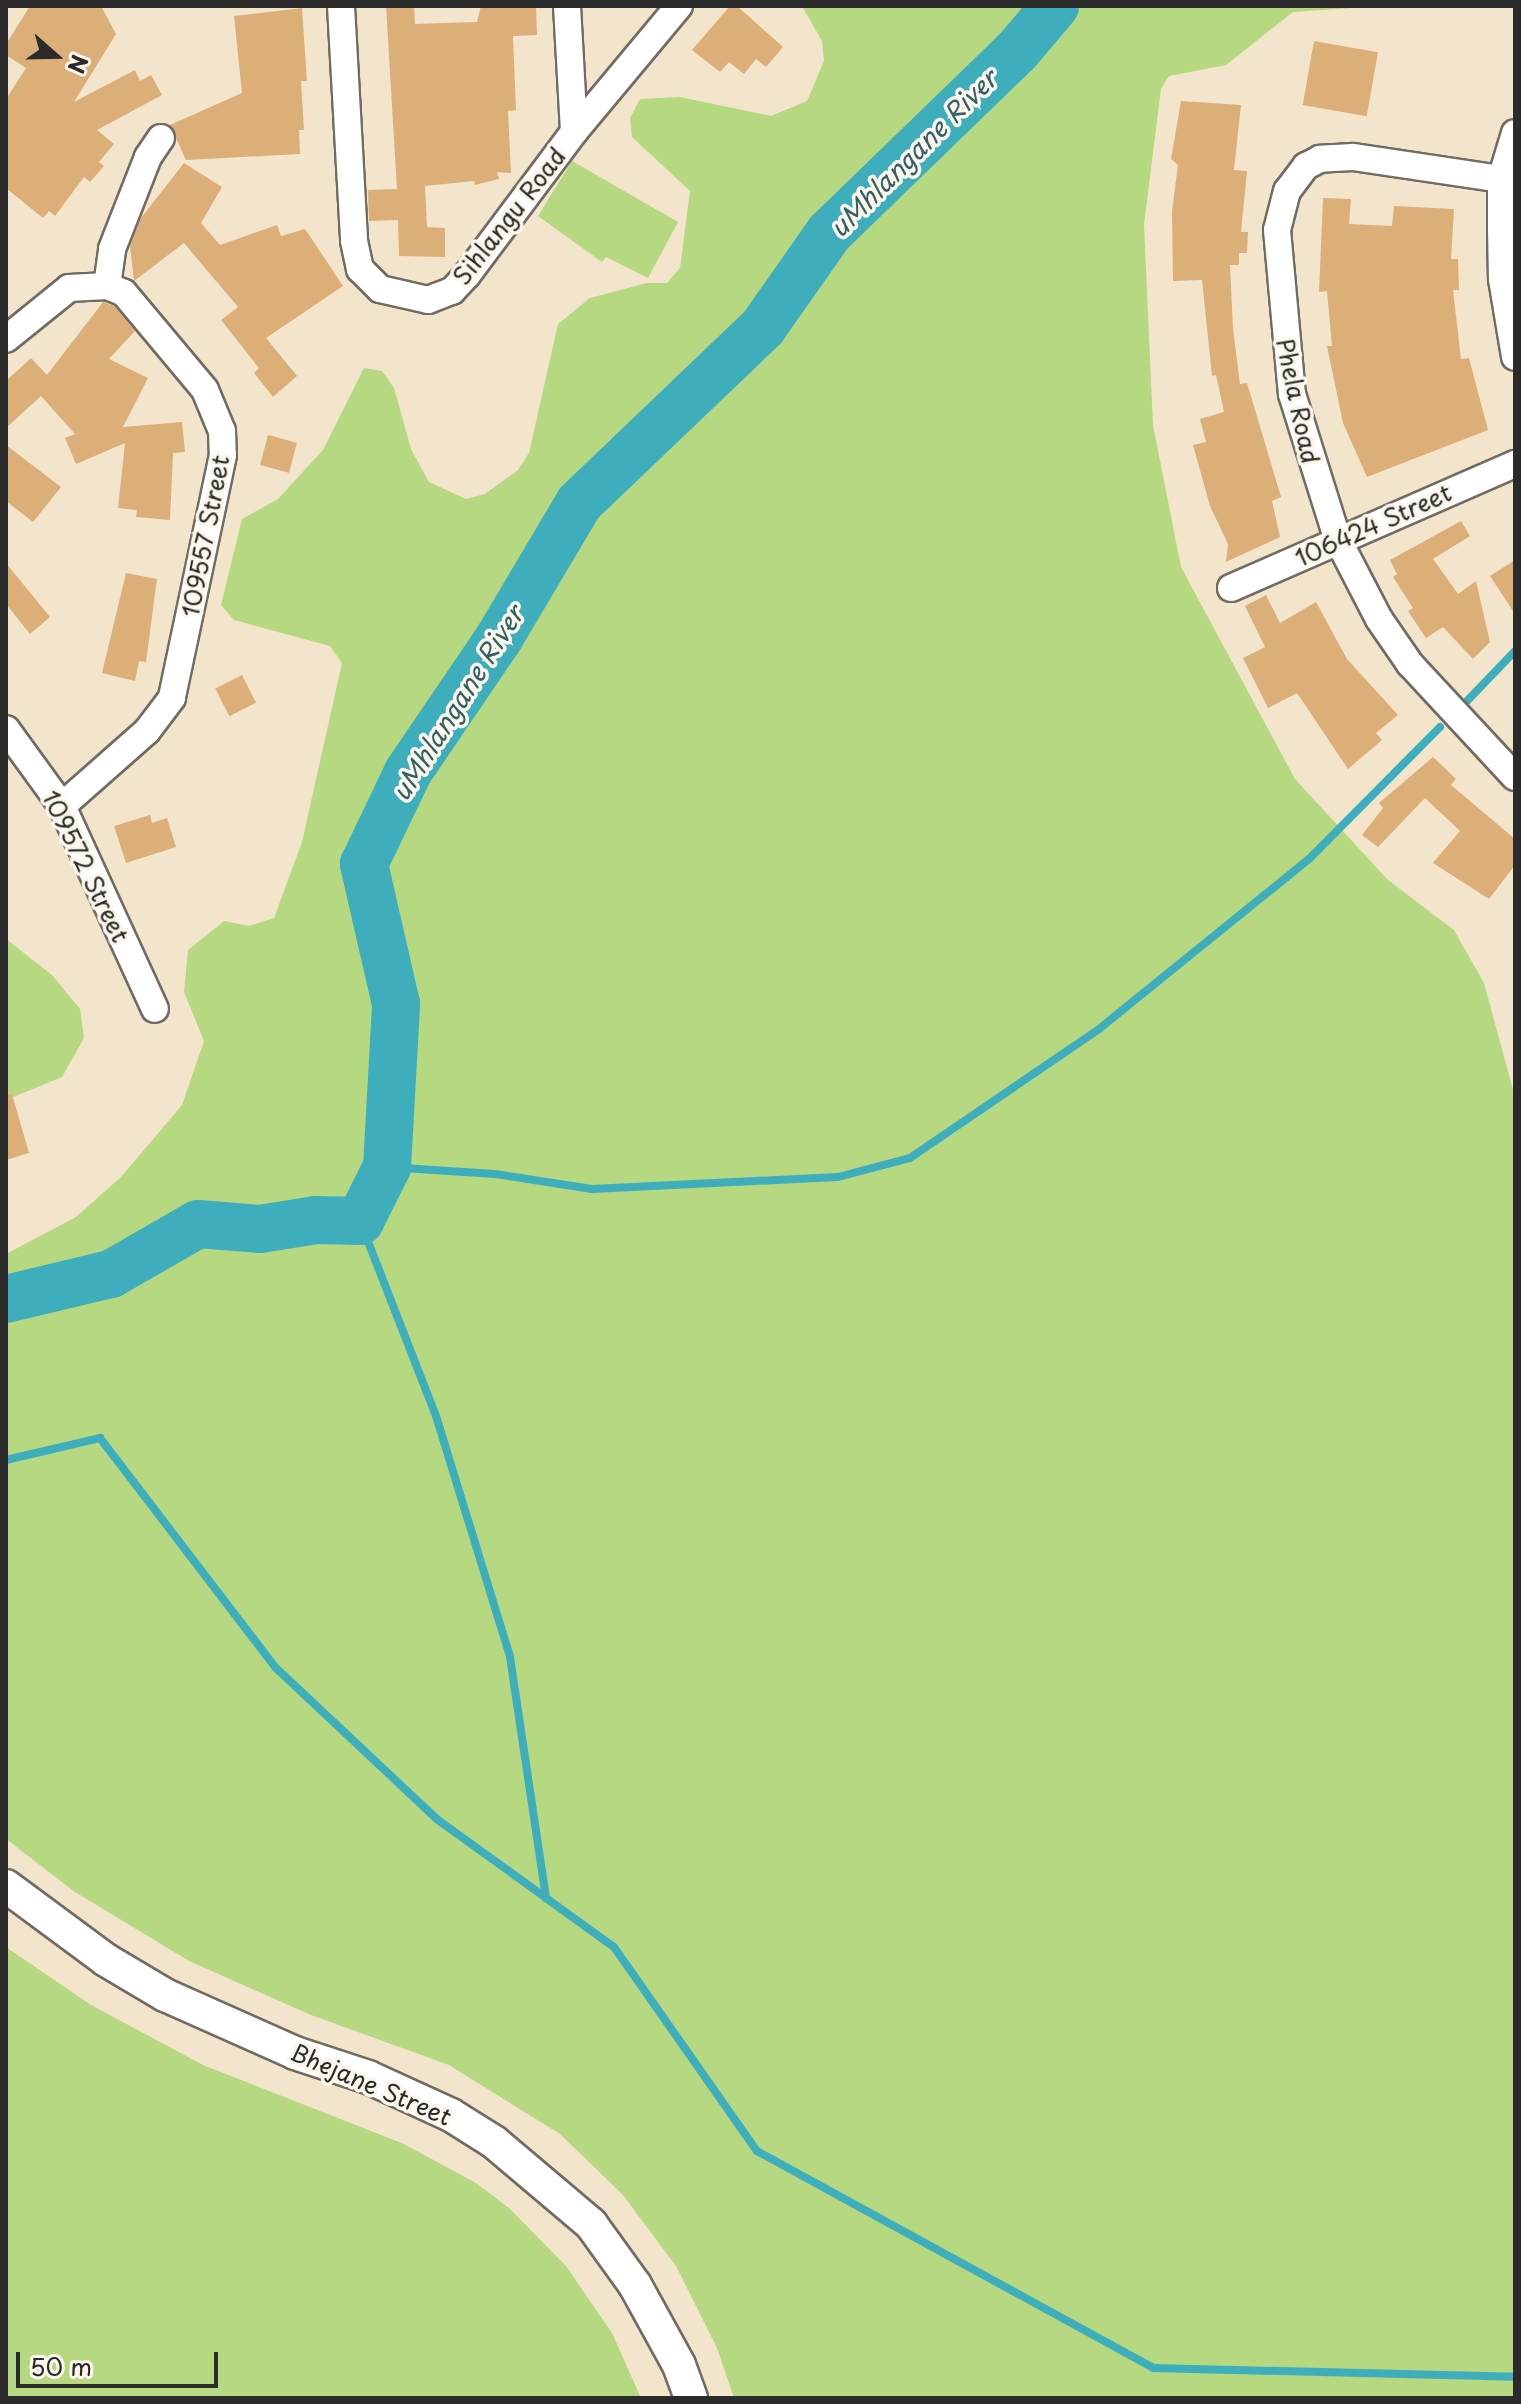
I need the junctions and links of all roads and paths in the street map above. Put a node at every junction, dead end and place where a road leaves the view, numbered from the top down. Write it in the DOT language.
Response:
graph roads {
  1 [pos="341,6"];
  2 [pos="567,6"];
  3 [pos="679,6"];
  4 [pos="574,132"];
  5 [pos="1515,133"];
  6 [pos="161,138"];
  7 [pos="1501,179"];
  8 [pos="107,286"];
  9 [pos="6,339"];
  10 [pos="1515,357"];
  11 [pos="1515,464"];
  12 [pos="1337,538"];
  13 [pos="1231,588"];
  14 [pos="6,729"];
  15 [pos="1515,777"];
  16 [pos="62,806"];
  17 [pos="155,1009"];
  18 [pos="6,1886"];
  19 [pos="691,2398"];
  1 -- 4 [label="street, Sihlangu Road"];
  2 -- 4 [label="street"];
  3 -- 4 [label="street, Sihlangu Road"];
  5 -- 7 [label="street"];
  6 -- 8 [label="street"];
  7 -- 10 [label="street"];
  7 -- 12 [label="street, Phela Road"];
  8 -- 9 [label="street"];
  8 -- 16 [label="street, 109557 Street"];
  11 -- 12 [label="street, 106424 Street"];
  12 -- 13 [label="street, 106424 Street"];
  12 -- 15 [label="street, Phela Road"];
  14 -- 16 [label="street, 109572 Street"];
  16 -- 17 [label="street, 109572 Street"];
  18 -- 19 [label="street, Bhejane Street"];
}
